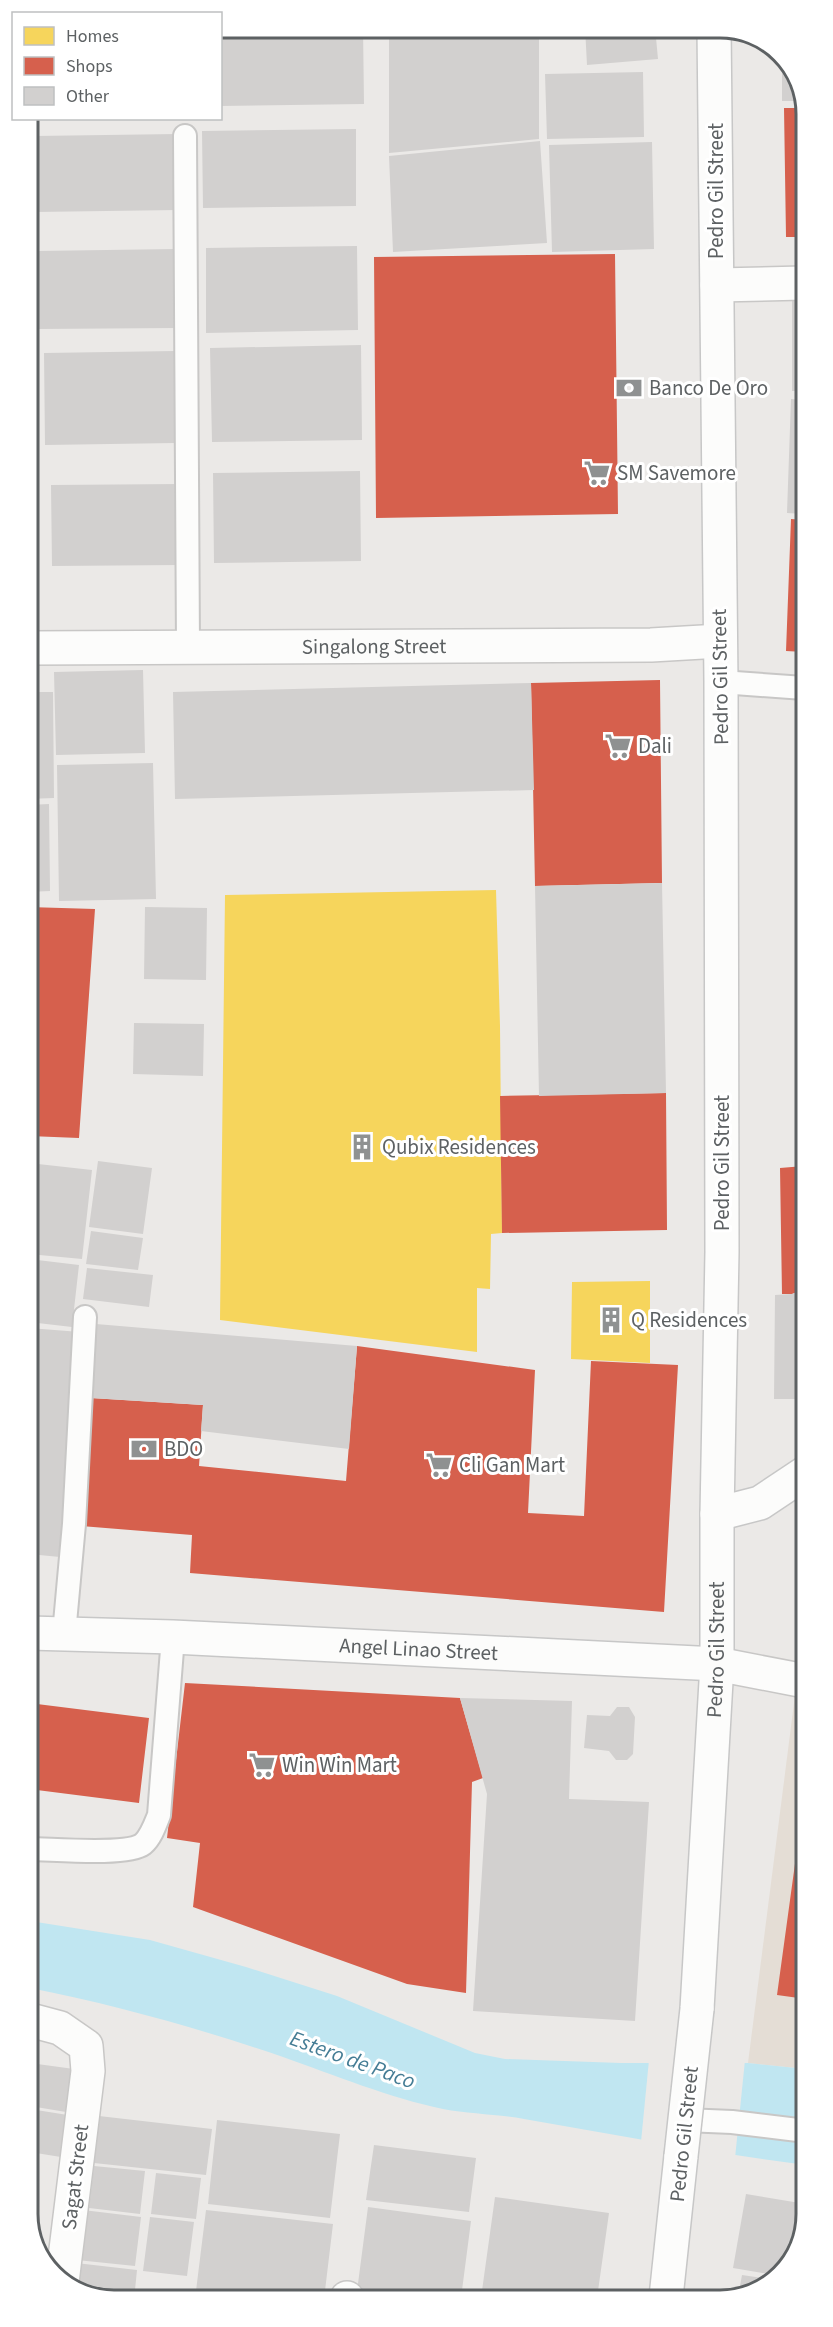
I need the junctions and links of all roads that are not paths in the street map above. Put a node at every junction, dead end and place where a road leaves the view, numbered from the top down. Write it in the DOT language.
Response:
graph roads {
  1 [pos="714,38"];
  2 [pos="185,136"];
  3 [pos="796,284"];
  4 [pos="717,285"];
  5 [pos="720,641"];
  6 [pos="188,647"];
  7 [pos="38,648"];
  8 [pos="721,682"];
  9 [pos="796,687"];
  10 [pos="86,1317"];
  11 [pos="796,1479"];
  12 [pos="717,1514"];
  13 [pos="37,1633"];
  14 [pos="64,1634"];
  15 [pos="173,1637"];
  16 [pos="717,1664"];
  17 [pos="796,1679"];
  18 [pos="37,1849"];
  19 [pos="37,2022"];
  20 [pos="685,2120"];
  21 [pos="796,2130"];
  22 [pos="63,2270"];
  23 [pos="667,2290"];
  1 -- 4 [label="main road, Pedro Gil Street"];
  2 -- 6 [label="lane"];
  3 -- 4 [label="main road"];
  4 -- 5 [label="main road, Pedro Gil Street"];
  5 -- 6 [label="main road, Singalong Street"];
  5 -- 8 [label="main road, Pedro Gil Street"];
  6 -- 7 [label="main road, Singalong Street"];
  8 -- 9 [label="lane"];
  8 -- 12 [label="main road, Pedro Gil Street"];
  10 -- 14 [label="lane"];
  11 -- 12 [label="main road"];
  12 -- 16 [label="main road, Pedro Gil Street"];
  13 -- 14 [label="main road, Angel Linao Street"];
  14 -- 15 [label="main road, Angel Linao Street"];
  15 -- 16 [label="main road, Angel Linao Street"];
  15 -- 18 [label="lane"];
  16 -- 17 [label="main road, Angel Linao Street"];
  16 -- 23 [label="main road, Pedro Gil Street, bridge"];
  19 -- 22 [label="main road, Sagat Street"];
  20 -- 21 [label="lane"];
}
